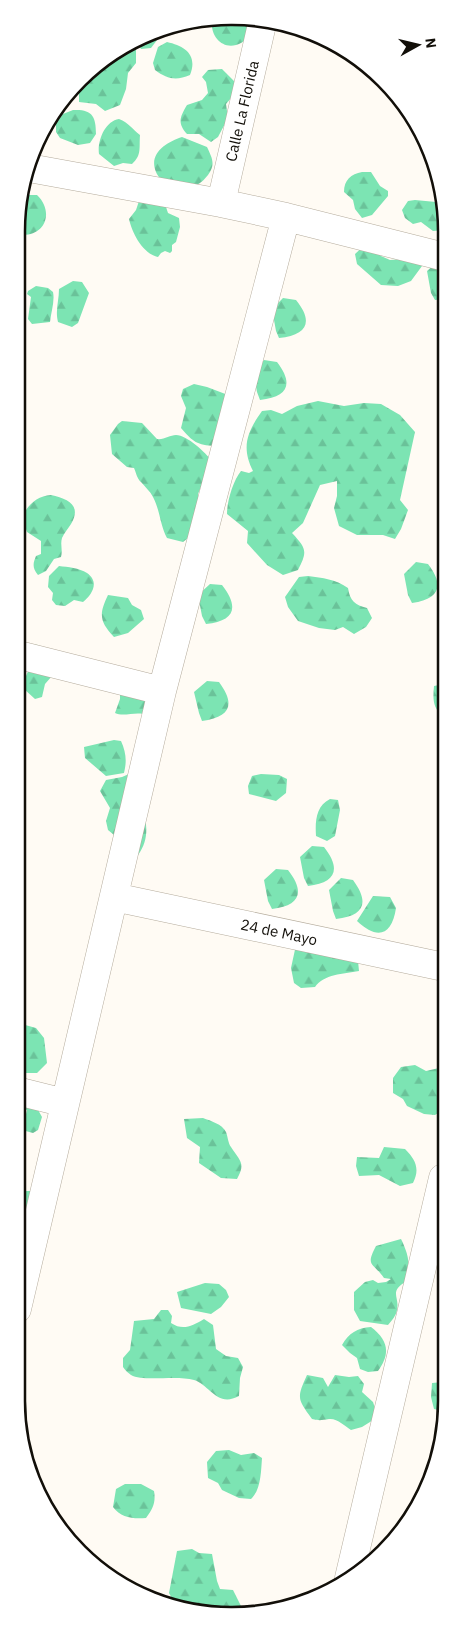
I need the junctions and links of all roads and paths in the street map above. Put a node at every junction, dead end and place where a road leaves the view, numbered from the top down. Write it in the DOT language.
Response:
graph roads {
  1 [pos="261,27"];
  2 [pos="35,169"];
  3 [pos="221,202"];
  4 [pos="286,217"];
  5 [pos="438,255"];
  6 [pos="25,657"];
  7 [pos="162,691"];
  8 [pos="114,898"];
  9 [pos="438,966"];
  10 [pos="25,1093"];
  11 [pos="65,1103"];
  12 [pos="438,1199"];
  13 [pos="25,1271"];
  14 [pos="351,1568"];
  1 -- 3 [label="street, Calle La Florida"];
  2 -- 3 [label="street"];
  3 -- 4 [label="street"];
  4 -- 5 [label="street"];
  4 -- 7 [label="street"];
  6 -- 7 [label="street"];
  7 -- 8 [label="street"];
  8 -- 9 [label="street, 24 de Mayo"];
  8 -- 11 [label="street"];
  10 -- 11 [label="street"];
  11 -- 13 [label="street"];
  12 -- 14 [label="street"];
}
